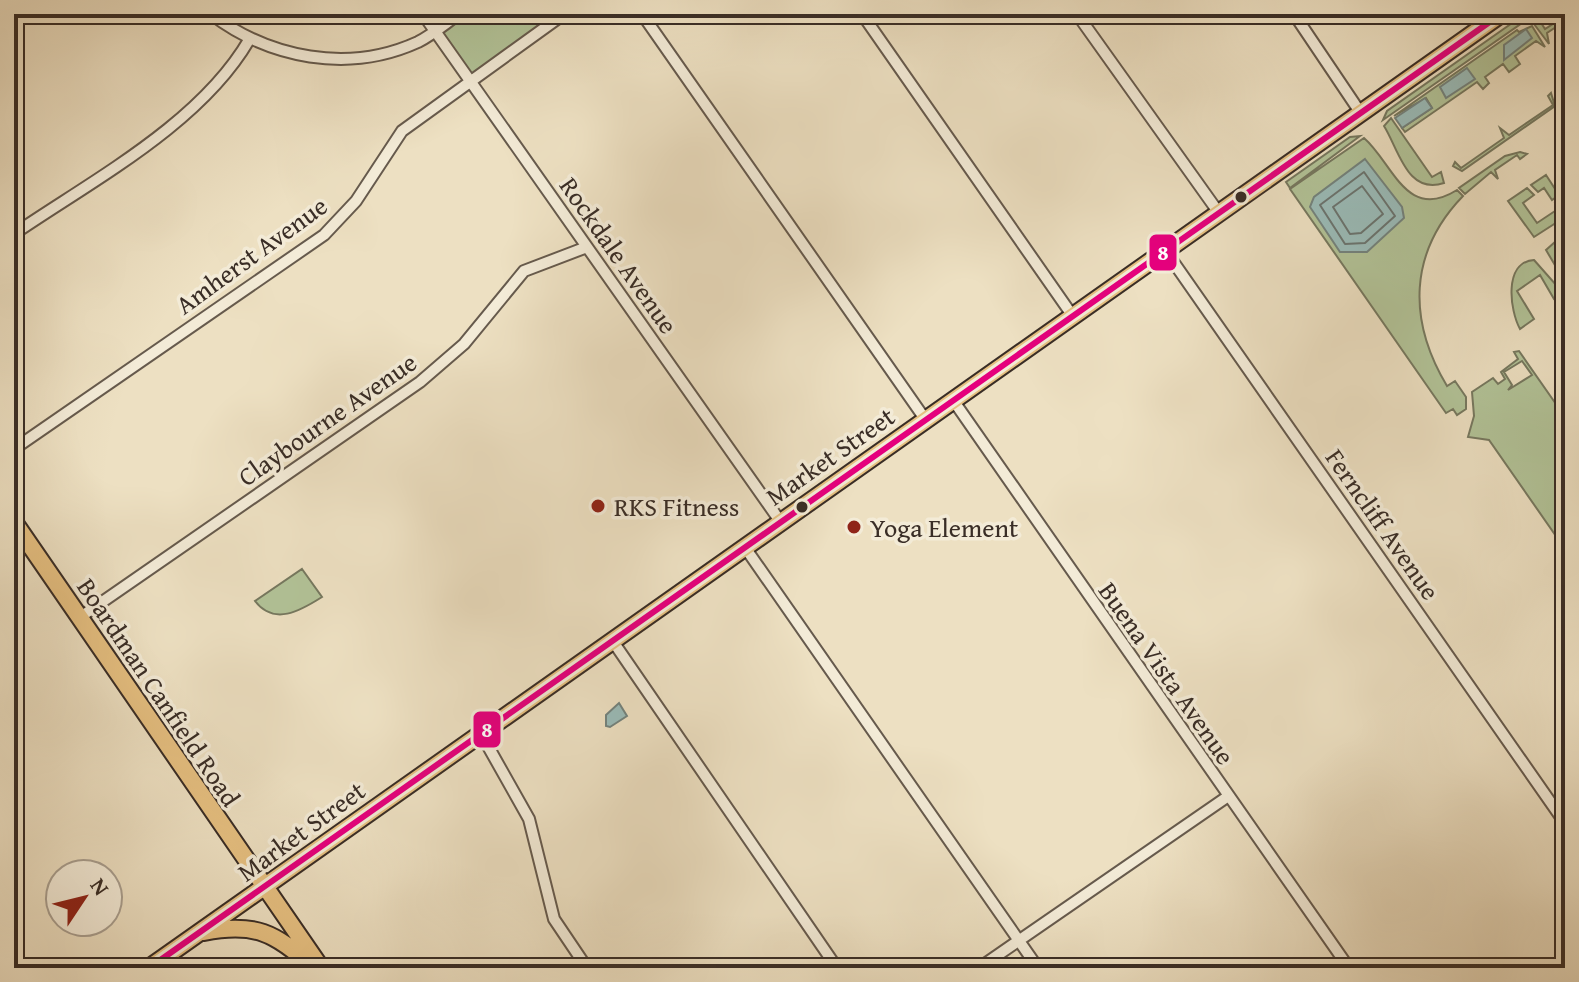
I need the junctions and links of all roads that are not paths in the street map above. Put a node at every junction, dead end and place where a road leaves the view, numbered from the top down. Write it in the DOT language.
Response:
graph roads {
  1 [pos="211,14"];
  2 [pos="423,14"];
  3 [pos="459,14"];
  4 [pos="564,14"];
  5 [pos="642,14"];
  6 [pos="862,14"];
  7 [pos="1077,14"];
  8 [pos="1294,14"];
  9 [pos="1501,14"];
  10 [pos="435,31"];
  11 [pos="249,40"];
  12 [pos="469,80"];
  13 [pos="1360,112"];
  14 [pos="1219,213"];
  15 [pos="14,234"];
  16 [pos="587,247"];
  17 [pos="1165,250"];
  18 [pos="1072,315"];
  19 [pos="953,400"];
  20 [pos="925,419"];
  21 [pos="14,449"];
  22 [pos="780,521"];
  23 [pos="14,522"];
  24 [pos="744,546"];
  25 [pos="79,618"];
  26 [pos="612,640"];
  27 [pos="480,732"];
  28 [pos="1227,797"];
  29 [pos="1565,823"];
  30 [pos="265,888"];
  31 [pos="198,933"];
  32 [pos="1019,941"];
  33 [pos="149,968"];
  34 [pos="314,968"];
  35 [pos="321,968"];
  36 [pos="587,968"];
  37 [pos="837,968"];
  38 [pos="979,968"];
  39 [pos="1038,968"];
  40 [pos="1349,968"];
  1 -- 11 [label="street"];
  2 -- 10 [label="street, Rockdale Avenue"];
  3 -- 10 [label="street"];
  4 -- 12 [label="street, Amherst Avenue"];
  5 -- 20 [label="street"];
  6 -- 18 [label="street"];
  7 -- 14 [label="street"];
  8 -- 13 [label="street"];
  9 -- 13 [label="main road, Market Street"];
  10 -- 11 [label="street"];
  10 -- 12 [label="street, Rockdale Avenue"];
  11 -- 15 [label="street"];
  12 -- 16 [label="street, Rockdale Avenue"];
  12 -- 21 [label="street, Amherst Avenue"];
  13 -- 14 [label="main road, Market Street"];
  14 -- 17 [label="main road, Market Street"];
  16 -- 22 [label="street, Rockdale Avenue"];
  16 -- 25 [label="street, Claybourne Avenue"];
  17 -- 18 [label="main road, Market Street"];
  17 -- 29 [label="street, Ferncliff Avenue"];
  18 -- 19 [label="main road, Market Street"];
  19 -- 20 [label="main road, Market Street"];
  19 -- 28 [label="street, Buena Vista Avenue"];
  20 -- 22 [label="main road, Market Street"];
  22 -- 24 [label="main road, Market Street"];
  23 -- 25 [label="main road, Boardman Canfield Road"];
  24 -- 26 [label="main road, Market Street"];
  24 -- 32 [label="street"];
  25 -- 30 [label="main road, Boardman Canfield Road"];
  26 -- 27 [label="main road, Market Street"];
  26 -- 37 [label="street"];
  27 -- 30 [label="main road, Market Street"];
  27 -- 36 [label="street"];
  28 -- 32 [label="street"];
  28 -- 40 [label="street, Buena Vista Avenue"];
  30 -- 31 [label="main road, Market Street"];
  30 -- 35 [label="main road, Boardman Canfield Road"];
  31 -- 33 [label="main road, Market Street"];
  31 -- 34 [label="main road"];
  32 -- 38 [label="street"];
  32 -- 39 [label="street"];
}
